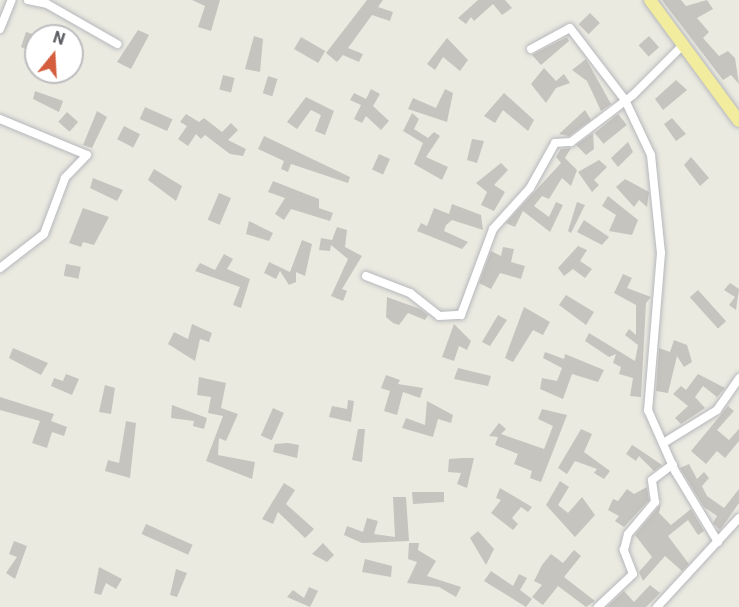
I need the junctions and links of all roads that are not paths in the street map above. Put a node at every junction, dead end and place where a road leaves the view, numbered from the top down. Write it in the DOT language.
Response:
graph roads {
  1 [pos="12,0"];
  2 [pos="28,0"];
  3 [pos="650,0"];
  4 [pos="0,28"];
  5 [pos="117,44"];
  6 [pos="683,45"];
  7 [pos="531,49"];
  8 [pos="625,100"];
  9 [pos="0,119"];
  10 [pos="739,121"];
  11 [pos="0,268"];
  12 [pos="366,276"];
  13 [pos="739,378"];
  14 [pos="666,442"];
  15 [pos="673,464"];
  16 [pos="739,518"];
  17 [pos="718,542"];
  18 [pos="598,607"];
  19 [pos="657,607"];
  1 -- 4 [label="street"];
  2 -- 5 [label="street"];
  3 -- 6 [label="highway"];
  6 -- 8 [label="street"];
  6 -- 10 [label="highway"];
  7 -- 8 [label="street"];
  8 -- 12 [label="street"];
  8 -- 14 [label="street"];
  9 -- 11 [label="street"];
  13 -- 14 [label="street"];
  14 -- 15 [label="street"];
  15 -- 17 [label="street"];
  15 -- 18 [label="street"];
  16 -- 17 [label="street"];
  17 -- 19 [label="street"];
}
